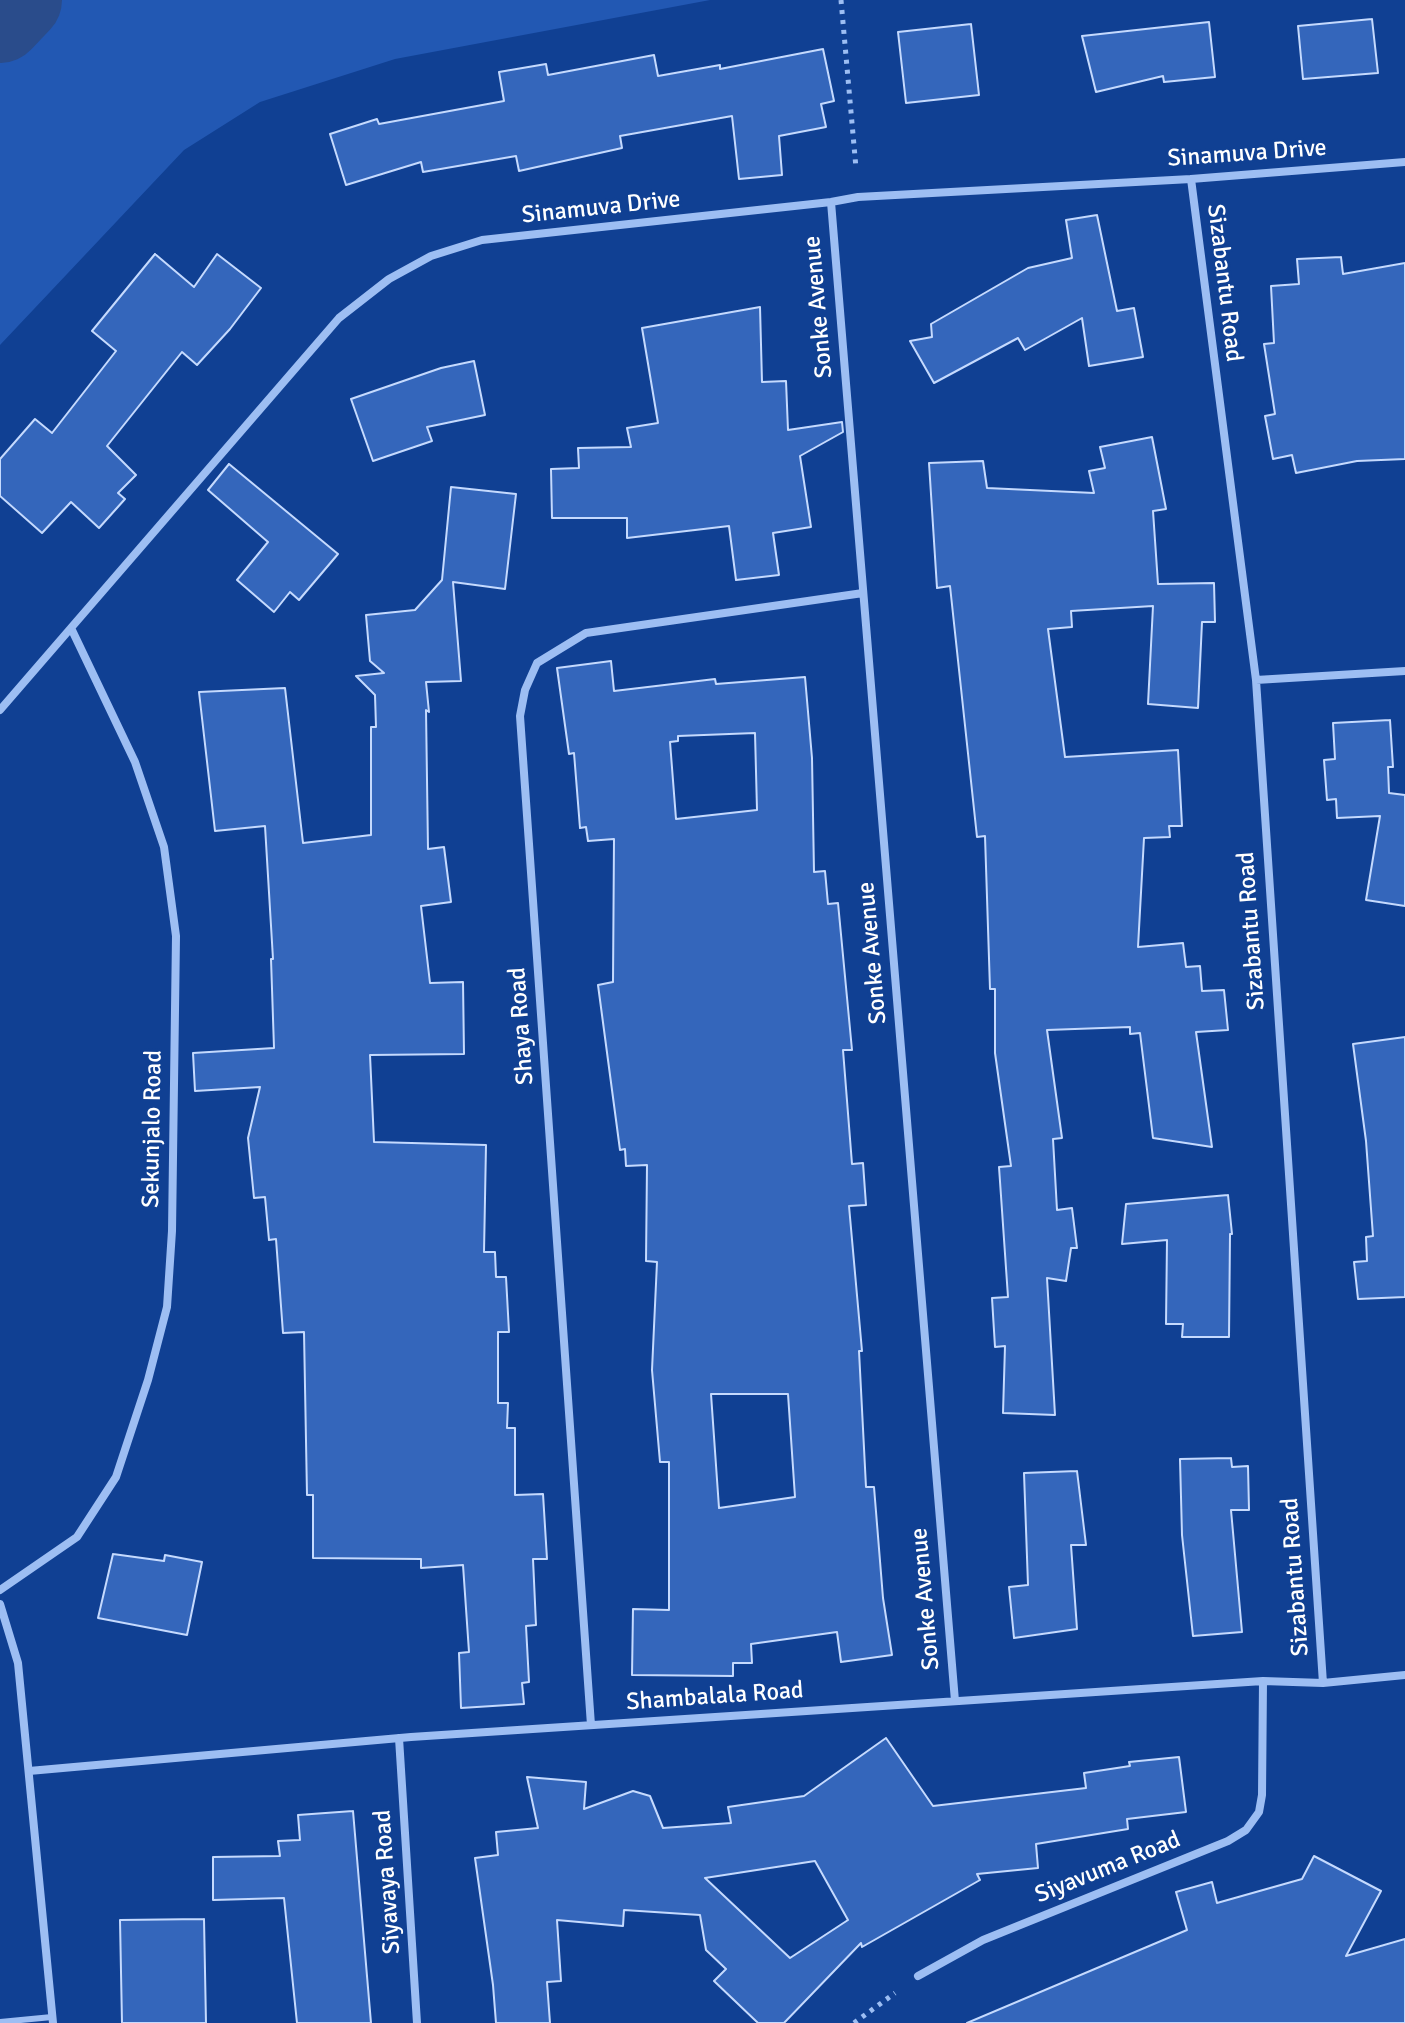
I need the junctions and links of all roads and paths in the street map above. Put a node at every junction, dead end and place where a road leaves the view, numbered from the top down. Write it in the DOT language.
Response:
graph roads {
  1 [pos="841,0"];
  2 [pos="1405,162"];
  3 [pos="1191,179"];
  4 [pos="858,197"];
  5 [pos="831,202"];
  6 [pos="863,593"];
  7 [pos="71,628"];
  8 [pos="1405,671"];
  9 [pos="1256,680"];
  10 [pos="0,710"];
  11 [pos="0,1590"];
  12 [pos="0,1604"];
  13 [pos="1405,1675"];
  14 [pos="1263,1681"];
  15 [pos="1323,1683"];
  16 [pos="955,1701"];
  17 [pos="591,1725"];
  18 [pos="399,1738"];
  19 [pos="29,1771"];
  20 [pos="918,1976"];
  21 [pos="52,2020"];
  22 [pos="0,2022"];
  23 [pos="417,2023"];
  24 [pos="854,2023"];
  1 -- 4 [label="path"];
  2 -- 3 [label="street, Sinamuva Drive"];
  3 -- 4 [label="street, Sinamuva Drive"];
  3 -- 9 [label="street, Sizabantu Road"];
  4 -- 5 [label="street, Sinamuva Drive"];
  5 -- 6 [label="street, Sonke Avenue"];
  5 -- 7 [label="street, Sinamuva Drive"];
  6 -- 16 [label="street, Sonke Avenue"];
  6 -- 17 [label="street, Shaya Road"];
  7 -- 10 [label="street, Sinamuva Drive"];
  7 -- 11 [label="street, Sekunjalo Road"];
  8 -- 9 [label="street"];
  9 -- 15 [label="street, Sizabantu Road"];
  12 -- 19 [label="street"];
  13 -- 15 [label="street, Shambalala Road"];
  14 -- 15 [label="street, Shambalala Road"];
  14 -- 16 [label="street, Shambalala Road"];
  14 -- 20 [label="street, Siyavuma Road"];
  16 -- 17 [label="street, Shambalala Road"];
  17 -- 18 [label="street, Shambalala Road"];
  18 -- 19 [label="street, Shambalala Road"];
  18 -- 23 [label="street, Siyavaya Road"];
  19 -- 21 [label="street"];
  20 -- 24 [label="path"];
  21 -- 22 [label="lane"];
}
